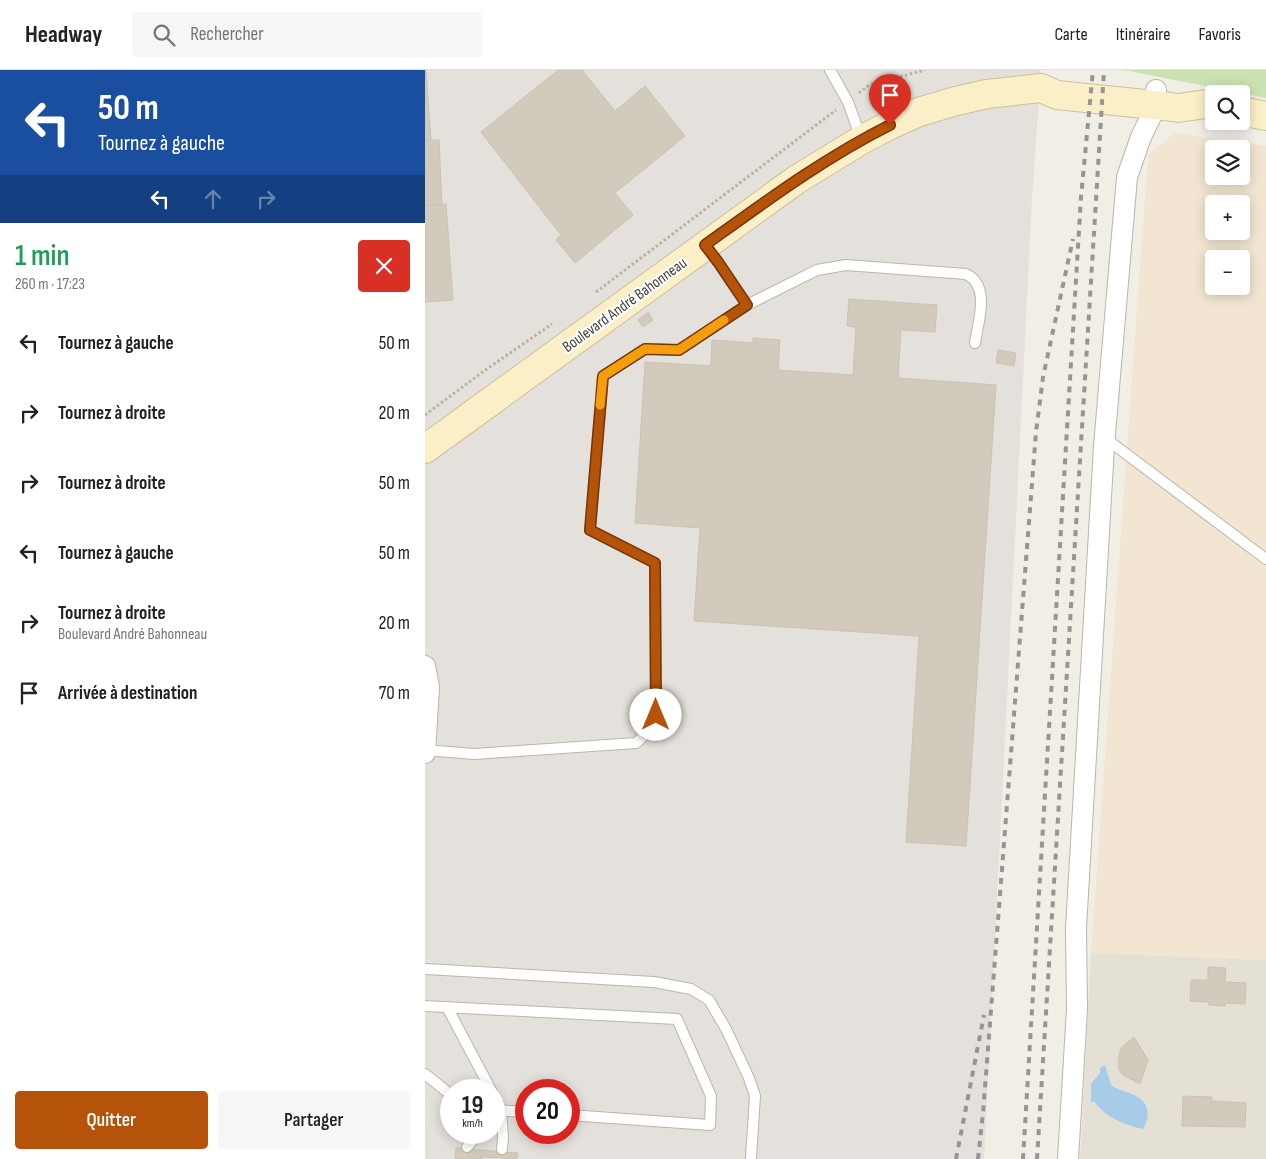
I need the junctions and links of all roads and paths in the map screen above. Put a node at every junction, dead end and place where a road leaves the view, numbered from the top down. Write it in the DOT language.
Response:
graph roads {
  1 [pos="830,70"];
  2 [pos="925,70"];
  3 [pos="1155,97"];
  4 [pos="848,102"];
  5 [pos="1205,105"];
  6 [pos="1250,113"];
  7 [pos="1266,116"];
  8 [pos="863,139"];
  9 [pos="705,245"];
  10 [pos="596,293"];
  11 [pos="747,305"];
  12 [pos="554,323"];
  13 [pos="975,343"];
  14 [pos="425,415"];
  15 [pos="1105,438"];
  16 [pos="425,449"];
  17 [pos="1266,559"];
  18 [pos="425,666"];
  19 [pos="425,751"];
  20 [pos="425,969"];
  21 [pos="425,1006"];
  22 [pos="447,1007"];
  23 [pos="425,1074"];
  24 [pos="485,1079"];
  25 [pos="440,1086"];
  26 [pos="580,1116"];
  27 [pos="470,1144"];
  28 [pos="502,1144"];
  29 [pos="467,1147"];
  30 [pos="502,1149"];
  31 [pos="751,1158"];
  32 [pos="1068,1159"];
  1 -- 4 [label="lane"];
  2 -- 4 [label="path"];
  3 -- 5 [label="street, Boulevard André Bahonneau"];
  3 -- 8 [label="street, Boulevard André Bahonneau"];
  3 -- 15 [label="street"];
  4 -- 8 [label="lane"];
  4 -- 10 [label="path"];
  6 -- 7 [label="street"];
  8 -- 9 [label="street, Boulevard André Bahonneau"];
  9 -- 11 [label="lane"];
  9 -- 16 [label="street, Boulevard André Bahonneau"];
  11 -- 13 [label="lane"];
  11 -- 19 [label="lane"];
  12 -- 14 [label="path"];
  15 -- 17 [label="lane"];
  15 -- 32 [label="street"];
  18 -- 19 [label="street"];
  20 -- 31 [label="lane"];
  21 -- 22 [label="lane"];
  22 -- 24 [label="lane"];
  22 -- 26 [label="lane"];
  23 -- 25 [label="lane"];
  27 -- 29 [label="lane"];
  28 -- 30 [label="lane"];
}
